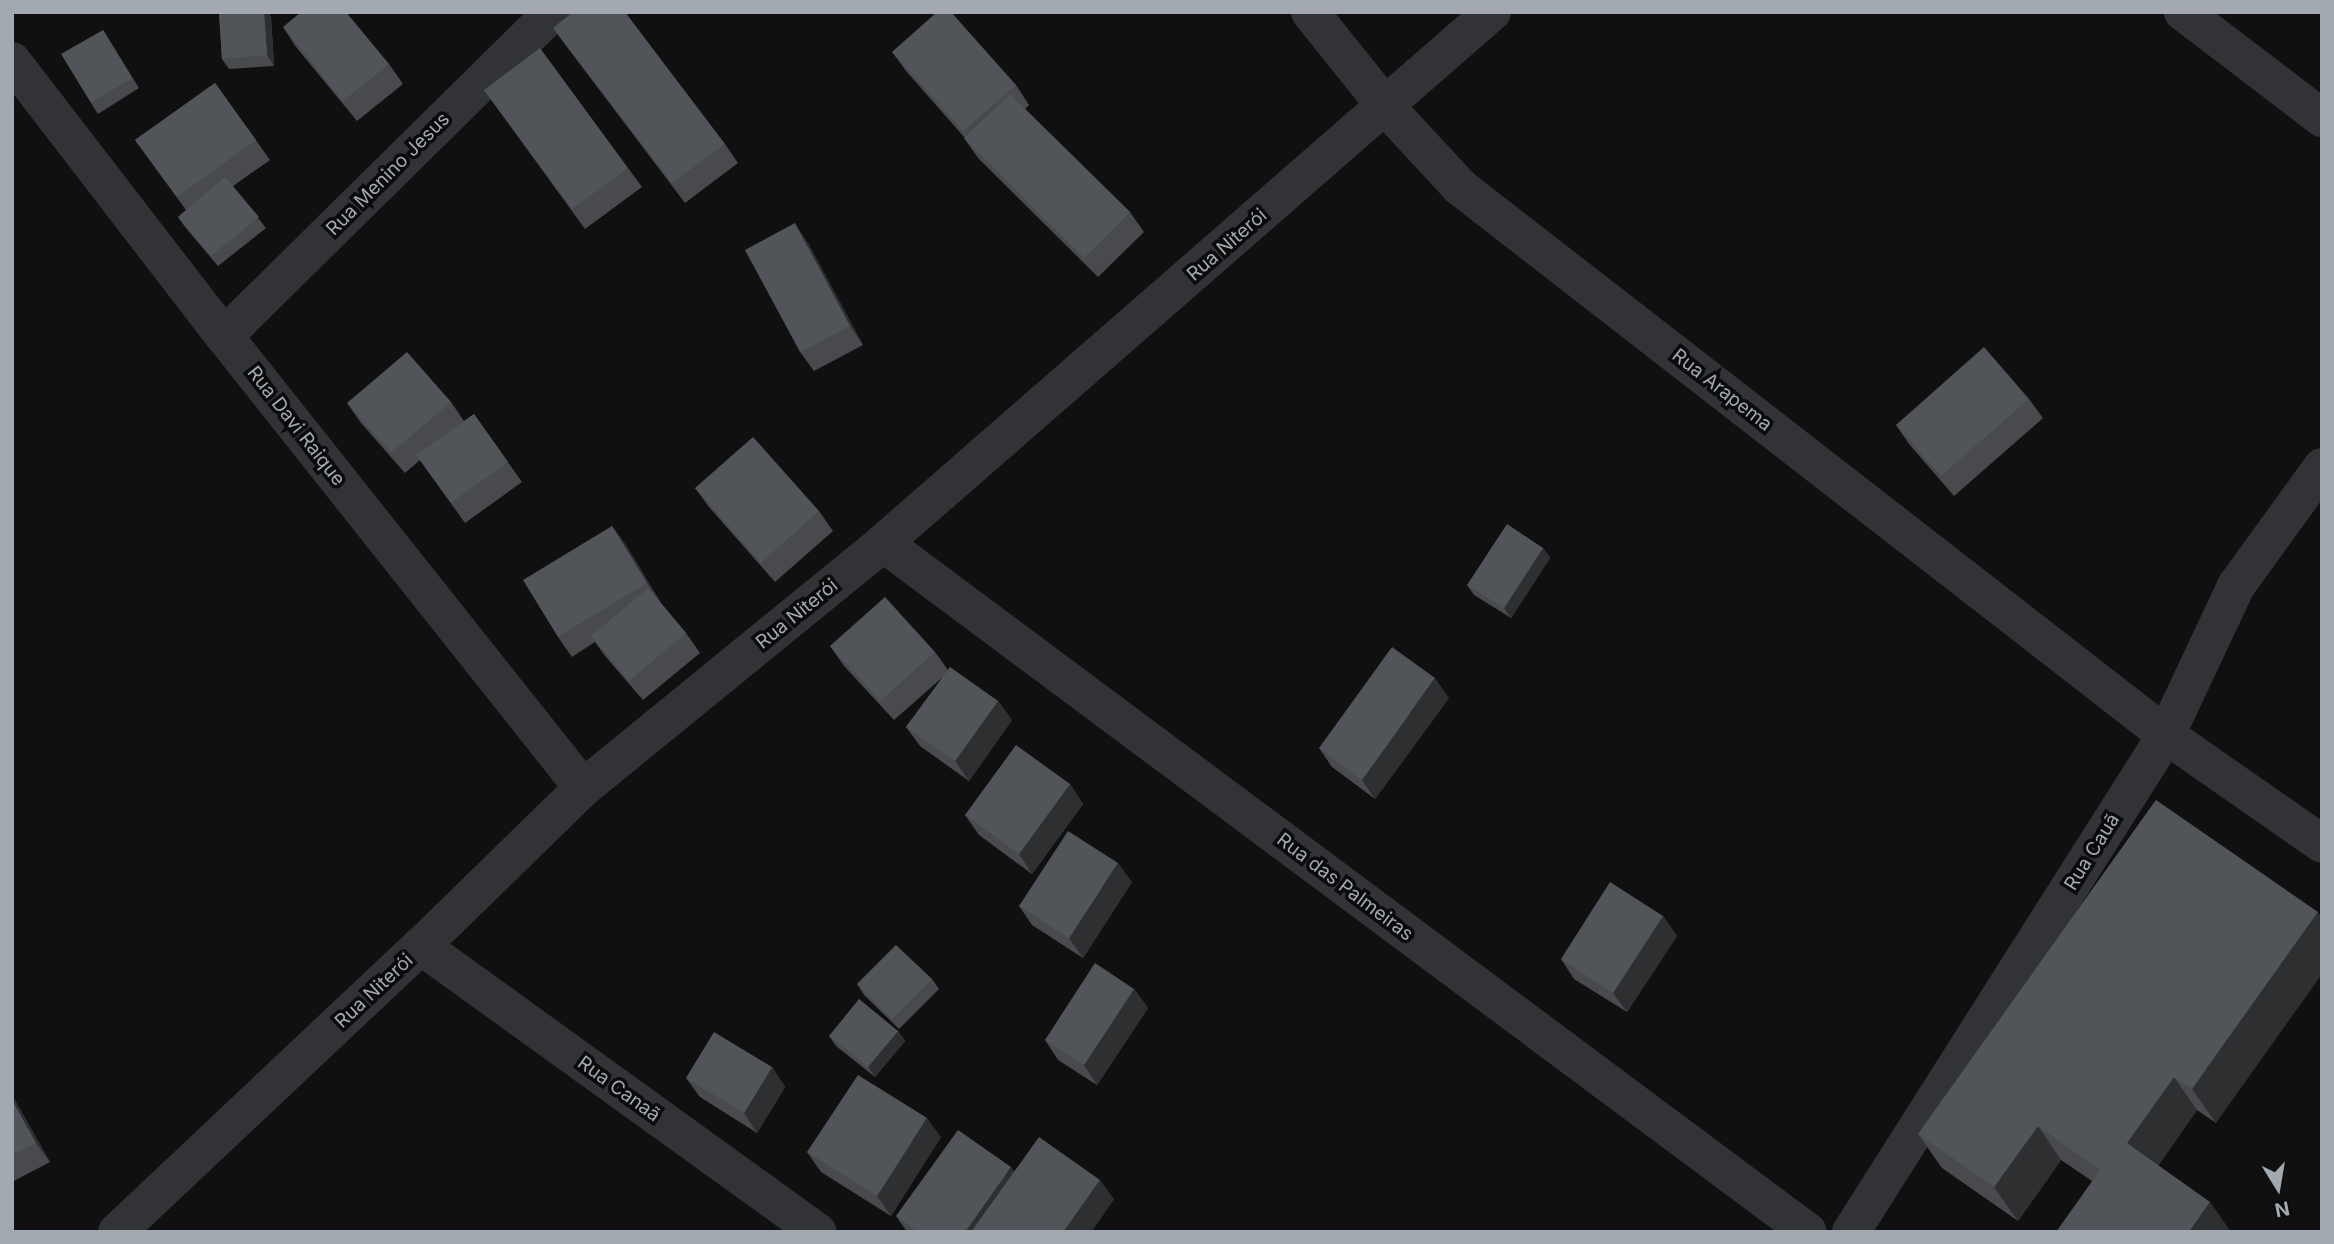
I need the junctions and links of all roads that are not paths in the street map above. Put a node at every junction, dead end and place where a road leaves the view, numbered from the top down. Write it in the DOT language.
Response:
graph roads {
  1 [pos="552,12"];
  2 [pos="1310,12"];
  3 [pos="1492,12"];
  4 [pos="2183,12"];
  5 [pos="12,61"];
  6 [pos="1386,107"];
  7 [pos="2322,118"];
  8 [pos="223,336"];
  9 [pos="2322,467"];
  10 [pos="883,543"];
  11 [pos="2166,735"];
  12 [pos="583,788"];
  13 [pos="2322,844"];
  14 [pos="421,946"];
  15 [pos="117,1232"];
  16 [pos="817,1232"];
  17 [pos="1808,1232"];
  18 [pos="1851,1232"];
  1 -- 8 [label="street, Rua Menino Jesus"];
  2 -- 6 [label="street, Rua Arapema"];
  3 -- 6 [label="street, Rua Niterói"];
  4 -- 7 [label="street"];
  5 -- 8 [label="street, Rua Davi Raique"];
  6 -- 10 [label="street, Rua Niterói"];
  6 -- 11 [label="street, Rua Arapema"];
  8 -- 12 [label="street, Rua Davi Raique"];
  9 -- 11 [label="street, Rua Cauã"];
  10 -- 12 [label="street, Rua Niterói"];
  10 -- 17 [label="street, Rua das Palmeiras"];
  11 -- 13 [label="street, Rua Arapema"];
  11 -- 18 [label="street, Rua Cauã"];
  12 -- 14 [label="street, Rua Niterói"];
  14 -- 15 [label="street, Rua Niterói"];
  14 -- 16 [label="street, Rua Canaã"];
}
